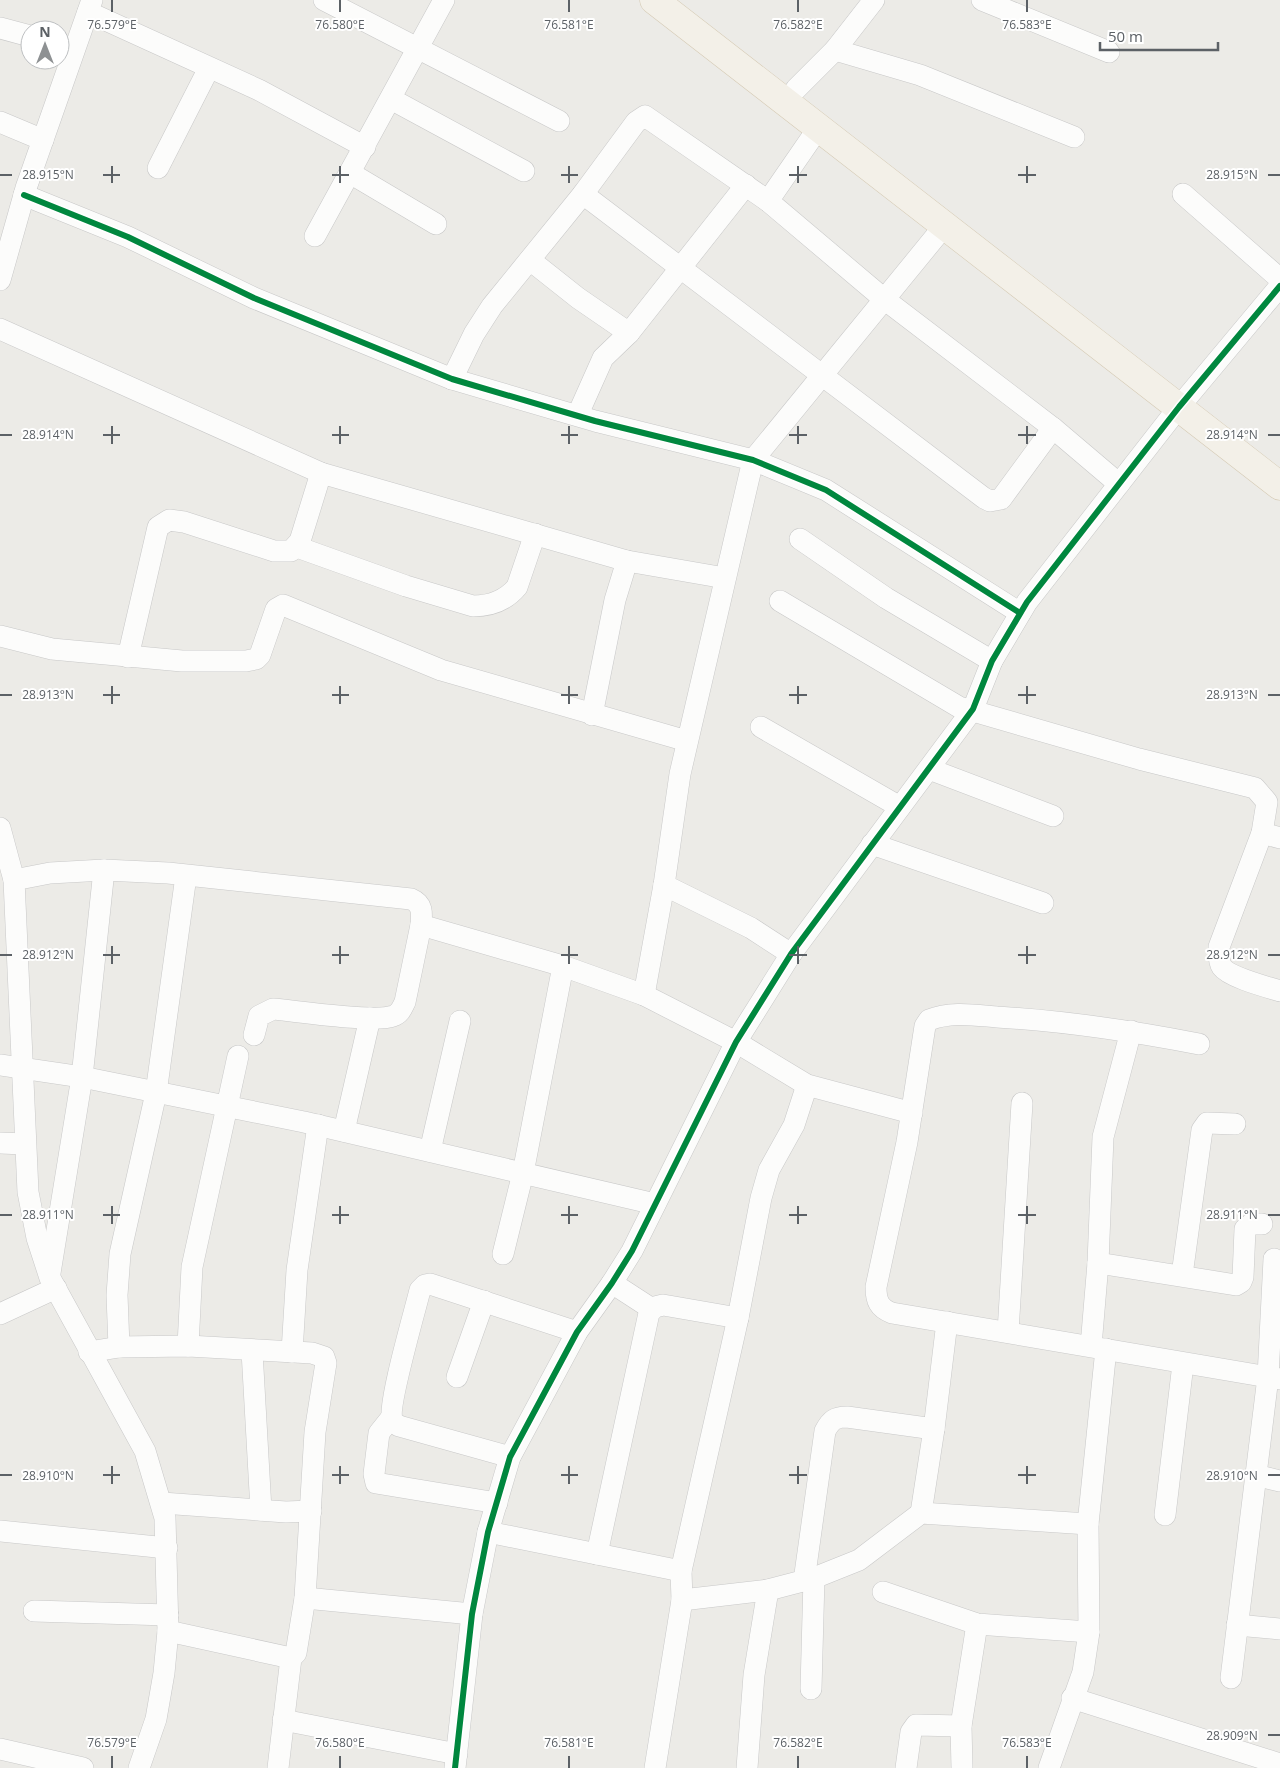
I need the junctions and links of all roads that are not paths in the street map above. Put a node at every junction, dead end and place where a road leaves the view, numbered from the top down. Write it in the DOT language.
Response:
graph roads {
  1 [pos="324,0"];
  2 [pos="654,0"];
  3 [pos="681,0"];
  4 [pos="874,0"];
  5 [pos="982,0"];
  6 [pos="442,1"];
  7 [pos="90,6"];
  8 [pos="0,28"];
  9 [pos="20,33"];
  10 [pos="70,42"];
  11 [pos="418,46"];
  12 [pos="835,50"];
  13 [pos="1109,52"];
  14 [pos="209,68"];
  15 [pos="62,70"];
  16 [pos="796,89"];
  17 [pos="390,99"];
  18 [pos="559,121"];
  19 [pos="0,122"];
  20 [pos="819,127"];
  21 [pos="1074,137"];
  22 [pos="43,140"];
  23 [pos="365,147"];
  24 [pos="158,168"];
  25 [pos="524,171"];
  26 [pos="350,173"];
  27 [pos="746,185"];
  28 [pos="584,194"];
  29 [pos="1183,194"];
  30 [pos="24,195"];
  31 [pos="768,201"];
  32 [pos="436,224"];
  33 [pos="945,225"];
  34 [pos="315,236"];
  35 [pos="530,260"];
  36 [pos="681,268"];
  37 [pos="1280,279"];
  38 [pos="0,280"];
  39 [pos="1280,286"];
  40 [pos="884,299"];
  41 [pos="0,329"];
  42 [pos="629,333"];
  43 [pos="822,376"];
  44 [pos="452,379"];
  45 [pos="1184,400"];
  46 [pos="578,414"];
  47 [pos="1053,428"];
  48 [pos="753,460"];
  49 [pos="1280,466"];
  50 [pos="321,472"];
  51 [pos="1119,484"];
  52 [pos="1280,486"];
  53 [pos="535,534"];
  54 [pos="800,539"];
  55 [pos="297,547"];
  56 [pos="627,561"];
  57 [pos="725,578"];
  58 [pos="780,601"];
  59 [pos="1020,613"];
  60 [pos="0,636"];
  61 [pos="128,657"];
  62 [pos="992,661"];
  63 [pos="972,709"];
  64 [pos="592,715"];
  65 [pos="761,727"];
  66 [pos="687,742"];
  67 [pos="929,769"];
  68 [pos="900,807"];
  69 [pos="1053,816"];
  70 [pos="0,828"];
  71 [pos="1271,836"];
  72 [pos="872,844"];
  73 [pos="104,870"];
  74 [pos="186,876"];
  75 [pos="14,880"];
  76 [pos="664,885"];
  77 [pos="1043,903"];
  78 [pos="422,925"];
  79 [pos="791,954"];
  80 [pos="563,966"];
  81 [pos="1279,992"];
  82 [pos="644,995"];
  83 [pos="370,1018"];
  84 [pos="460,1020"];
  85 [pos="1131,1031"];
  86 [pos="254,1035"];
  87 [pos="736,1042"];
  88 [pos="1199,1044"];
  89 [pos="238,1056"];
  90 [pos="0,1065"];
  91 [pos="21,1070"];
  92 [pos="82,1077"];
  93 [pos="807,1085"];
  94 [pos="156,1093"];
  95 [pos="1022,1103"];
  96 [pos="228,1106"];
  97 [pos="912,1113"];
  98 [pos="1235,1124"];
  99 [pos="318,1125"];
  100 [pos="344,1131"];
  101 [pos="0,1143"];
  102 [pos="25,1144"];
  103 [pos="430,1151"];
  104 [pos="523,1173"];
  105 [pos="655,1204"];
  106 [pos="1262,1224"];
  107 [pos="503,1254"];
  108 [pos="1274,1259"];
  109 [pos="1098,1263"];
  110 [pos="1182,1276"];
  111 [pos="53,1283"];
  112 [pos="612,1283"];
  113 [pos="484,1301"];
  114 [pos="652,1309"];
  115 [pos="0,1314"];
  116 [pos="738,1318"];
  117 [pos="947,1322"];
  118 [pos="577,1332"];
  119 [pos="1008,1332"];
  120 [pos="188,1346"];
  121 [pos="119,1347"];
  122 [pos="1098,1347"];
  123 [pos="252,1351"];
  124 [pos="89,1352"];
  125 [pos="292,1352"];
  126 [pos="1183,1364"];
  127 [pos="457,1377"];
  128 [pos="1274,1378"];
  129 [pos="390,1418"];
  130 [pos="934,1429"];
  131 [pos="510,1457"];
  132 [pos="1255,1476"];
  133 [pos="1280,1481"];
  134 [pos="162,1502"];
  135 [pos="496,1503"];
  136 [pos="261,1510"];
  137 [pos="311,1511"];
  138 [pos="921,1513"];
  139 [pos="1165,1515"];
  140 [pos="1088,1524"];
  141 [pos="0,1531"];
  142 [pos="488,1532"];
  143 [pos="167,1548"];
  144 [pos="598,1554"];
  145 [pos="680,1571"];
  146 [pos="809,1579"];
  147 [pos="768,1590"];
  148 [pos="883,1592"];
  149 [pos="305,1598"];
  150 [pos="682,1600"];
  151 [pos="34,1612"];
  152 [pos="472,1614"];
  153 [pos="168,1623"];
  154 [pos="977,1624"];
  155 [pos="1237,1625"];
  156 [pos="1280,1629"];
  157 [pos="1089,1632"];
  158 [pos="291,1658"];
  159 [pos="1231,1678"];
  160 [pos="811,1689"];
  161 [pos="1072,1698"];
  162 [pos="284,1720"];
  163 [pos="961,1726"];
  164 [pos="0,1749"];
  165 [pos="456,1761"];
  166 [pos="1280,1764"];
  167 [pos="83,1768"];
  168 [pos="139,1768"];
  169 [pos="278,1768"];
  170 [pos="655,1768"];
  171 [pos="747,1768"];
  172 [pos="906,1768"];
  173 [pos="962,1768"];
  174 [pos="1049,1768"];
  1 -- 11 [label="street"];
  2 -- 20 [label="main road"];
  3 -- 16 [label="main road"];
  4 -- 12 [label="street"];
  5 -- 13 [label="street"];
  6 -- 11 [label="street"];
  7 -- 10 [label="street"];
  7 -- 14 [label="street"];
  8 -- 9 [label="street"];
  11 -- 17 [label="street"];
  11 -- 18 [label="street"];
  12 -- 16 [label="street"];
  12 -- 21 [label="street"];
  14 -- 23 [label="street"];
  14 -- 24 [label="street"];
  15 -- 22 [label="street"];
  16 -- 45 [label="main road"];
  17 -- 23 [label="street"];
  17 -- 25 [label="street"];
  19 -- 22 [label="street"];
  20 -- 31 [label="street"];
  20 -- 33 [label="main road"];
  22 -- 30 [label="street"];
  23 -- 26 [label="street"];
  26 -- 32 [label="street"];
  26 -- 34 [label="street"];
  27 -- 28 [label="street"];
  27 -- 31 [label="street"];
  27 -- 36 [label="street"];
  28 -- 35 [label="street"];
  28 -- 36 [label="street"];
  29 -- 37 [label="street"];
  30 -- 38 [label="street"];
  30 -- 44 [label="street"];
  31 -- 40 [label="street"];
  33 -- 40 [label="street"];
  33 -- 45 [label="main road"];
  35 -- 42 [label="street"];
  35 -- 44 [label="street"];
  36 -- 42 [label="street"];
  36 -- 43 [label="street"];
  39 -- 45 [label="street"];
  40 -- 43 [label="street"];
  40 -- 47 [label="street"];
  41 -- 50 [label="street"];
  42 -- 46 [label="street"];
  43 -- 47 [label="street"];
  43 -- 48 [label="street"];
  44 -- 46 [label="street"];
  45 -- 49 [label="main road"];
  45 -- 51 [label="street"];
  45 -- 52 [label="main road"];
  46 -- 48 [label="street"];
  47 -- 51 [label="street"];
  48 -- 57 [label="street"];
  48 -- 59 [label="street"];
  50 -- 53 [label="street"];
  50 -- 55 [label="street"];
  51 -- 59 [label="street"];
  53 -- 55 [label="street"];
  53 -- 56 [label="street"];
  54 -- 62 [label="street"];
  55 -- 61 [label="street"];
  56 -- 57 [label="street"];
  56 -- 64 [label="street"];
  57 -- 66 [label="street"];
  58 -- 63 [label="street"];
  59 -- 62 [label="street"];
  60 -- 61 [label="street"];
  61 -- 64 [label="street"];
  62 -- 63 [label="street"];
  63 -- 67 [label="street"];
  63 -- 71 [label="street"];
  64 -- 66 [label="street"];
  65 -- 68 [label="street"];
  66 -- 76 [label="street"];
  67 -- 68 [label="street"];
  67 -- 69 [label="street"];
  68 -- 72 [label="street"];
  70 -- 75 [label="street"];
  71 -- 81 [label="street"];
  72 -- 77 [label="street"];
  72 -- 79 [label="street"];
  73 -- 74 [label="street"];
  73 -- 75 [label="street"];
  73 -- 92 [label="street"];
  74 -- 78 [label="street"];
  74 -- 94 [label="street"];
  75 -- 91 [label="street"];
  76 -- 79 [label="street"];
  76 -- 82 [label="street"];
  78 -- 80 [label="street"];
  78 -- 83 [label="street"];
  79 -- 87 [label="street"];
  80 -- 82 [label="street"];
  80 -- 104 [label="street"];
  82 -- 87 [label="street"];
  83 -- 86 [label="street"];
  83 -- 100 [label="street"];
  84 -- 103 [label="street"];
  85 -- 88 [label="street"];
  85 -- 97 [label="street"];
  85 -- 109 [label="street"];
  87 -- 93 [label="street"];
  87 -- 105 [label="street"];
  89 -- 96 [label="street"];
  90 -- 91 [label="street"];
  91 -- 92 [label="street"];
  91 -- 102 [label="street"];
  92 -- 94 [label="street"];
  92 -- 111 [label="street"];
  93 -- 97 [label="street"];
  93 -- 116 [label="street"];
  94 -- 96 [label="street"];
  94 -- 121 [label="street"];
  95 -- 119 [label="street"];
  96 -- 99 [label="street"];
  96 -- 120 [label="street"];
  97 -- 117 [label="street"];
  98 -- 110 [label="street"];
  99 -- 100 [label="street"];
  99 -- 125 [label="street"];
  100 -- 103 [label="street"];
  101 -- 102 [label="street"];
  102 -- 111 [label="street"];
  103 -- 104 [label="street"];
  104 -- 105 [label="street"];
  104 -- 107 [label="street"];
  105 -- 112 [label="street"];
  106 -- 110 [label="street"];
  108 -- 128 [label="street"];
  109 -- 110 [label="street"];
  109 -- 122 [label="street"];
  111 -- 115 [label="street"];
  111 -- 124 [label="street"];
  112 -- 114 [label="street"];
  112 -- 118 [label="street"];
  113 -- 118 [label="street"];
  113 -- 127 [label="street"];
  113 -- 129 [label="street"];
  114 -- 116 [label="street"];
  114 -- 144 [label="street"];
  116 -- 145 [label="street"];
  117 -- 119 [label="street"];
  117 -- 130 [label="street"];
  118 -- 131 [label="street"];
  119 -- 122 [label="street"];
  120 -- 121 [label="street"];
  120 -- 123 [label="street"];
  121 -- 124 [label="street"];
  122 -- 126 [label="street"];
  122 -- 140 [label="street"];
  123 -- 125 [label="street"];
  123 -- 136 [label="street"];
  124 -- 134 [label="street"];
  125 -- 137 [label="street"];
  126 -- 128 [label="street"];
  126 -- 139 [label="street"];
  128 -- 132 [label="street"];
  129 -- 131 [label="street"];
  129 -- 135 [label="street"];
  130 -- 138 [label="street"];
  130 -- 146 [label="street"];
  131 -- 135 [label="street"];
  132 -- 133 [label="street"];
  132 -- 155 [label="street"];
  134 -- 136 [label="street"];
  134 -- 143 [label="street"];
  135 -- 142 [label="street"];
  136 -- 137 [label="street"];
  137 -- 149 [label="street"];
  138 -- 140 [label="street"];
  138 -- 146 [label="street"];
  140 -- 157 [label="street"];
  141 -- 143 [label="street"];
  142 -- 144 [label="street"];
  142 -- 152 [label="street"];
  143 -- 153 [label="street"];
  144 -- 145 [label="street"];
  145 -- 150 [label="street"];
  146 -- 147 [label="street"];
  146 -- 160 [label="street"];
  147 -- 150 [label="street"];
  147 -- 171 [label="street"];
  148 -- 154 [label="street"];
  149 -- 152 [label="street"];
  149 -- 158 [label="street"];
  150 -- 170 [label="street"];
  151 -- 153 [label="street"];
  152 -- 165 [label="street"];
  153 -- 158 [label="street"];
  153 -- 168 [label="street"];
  154 -- 157 [label="street"];
  154 -- 163 [label="street"];
  155 -- 156 [label="street"];
  155 -- 159 [label="street"];
  157 -- 161 [label="street"];
  158 -- 162 [label="street"];
  161 -- 166 [label="street"];
  161 -- 174 [label="street"];
  162 -- 165 [label="street"];
  162 -- 169 [label="street"];
  163 -- 172 [label="street"];
  163 -- 173 [label="street"];
  164 -- 167 [label="street"];
}
